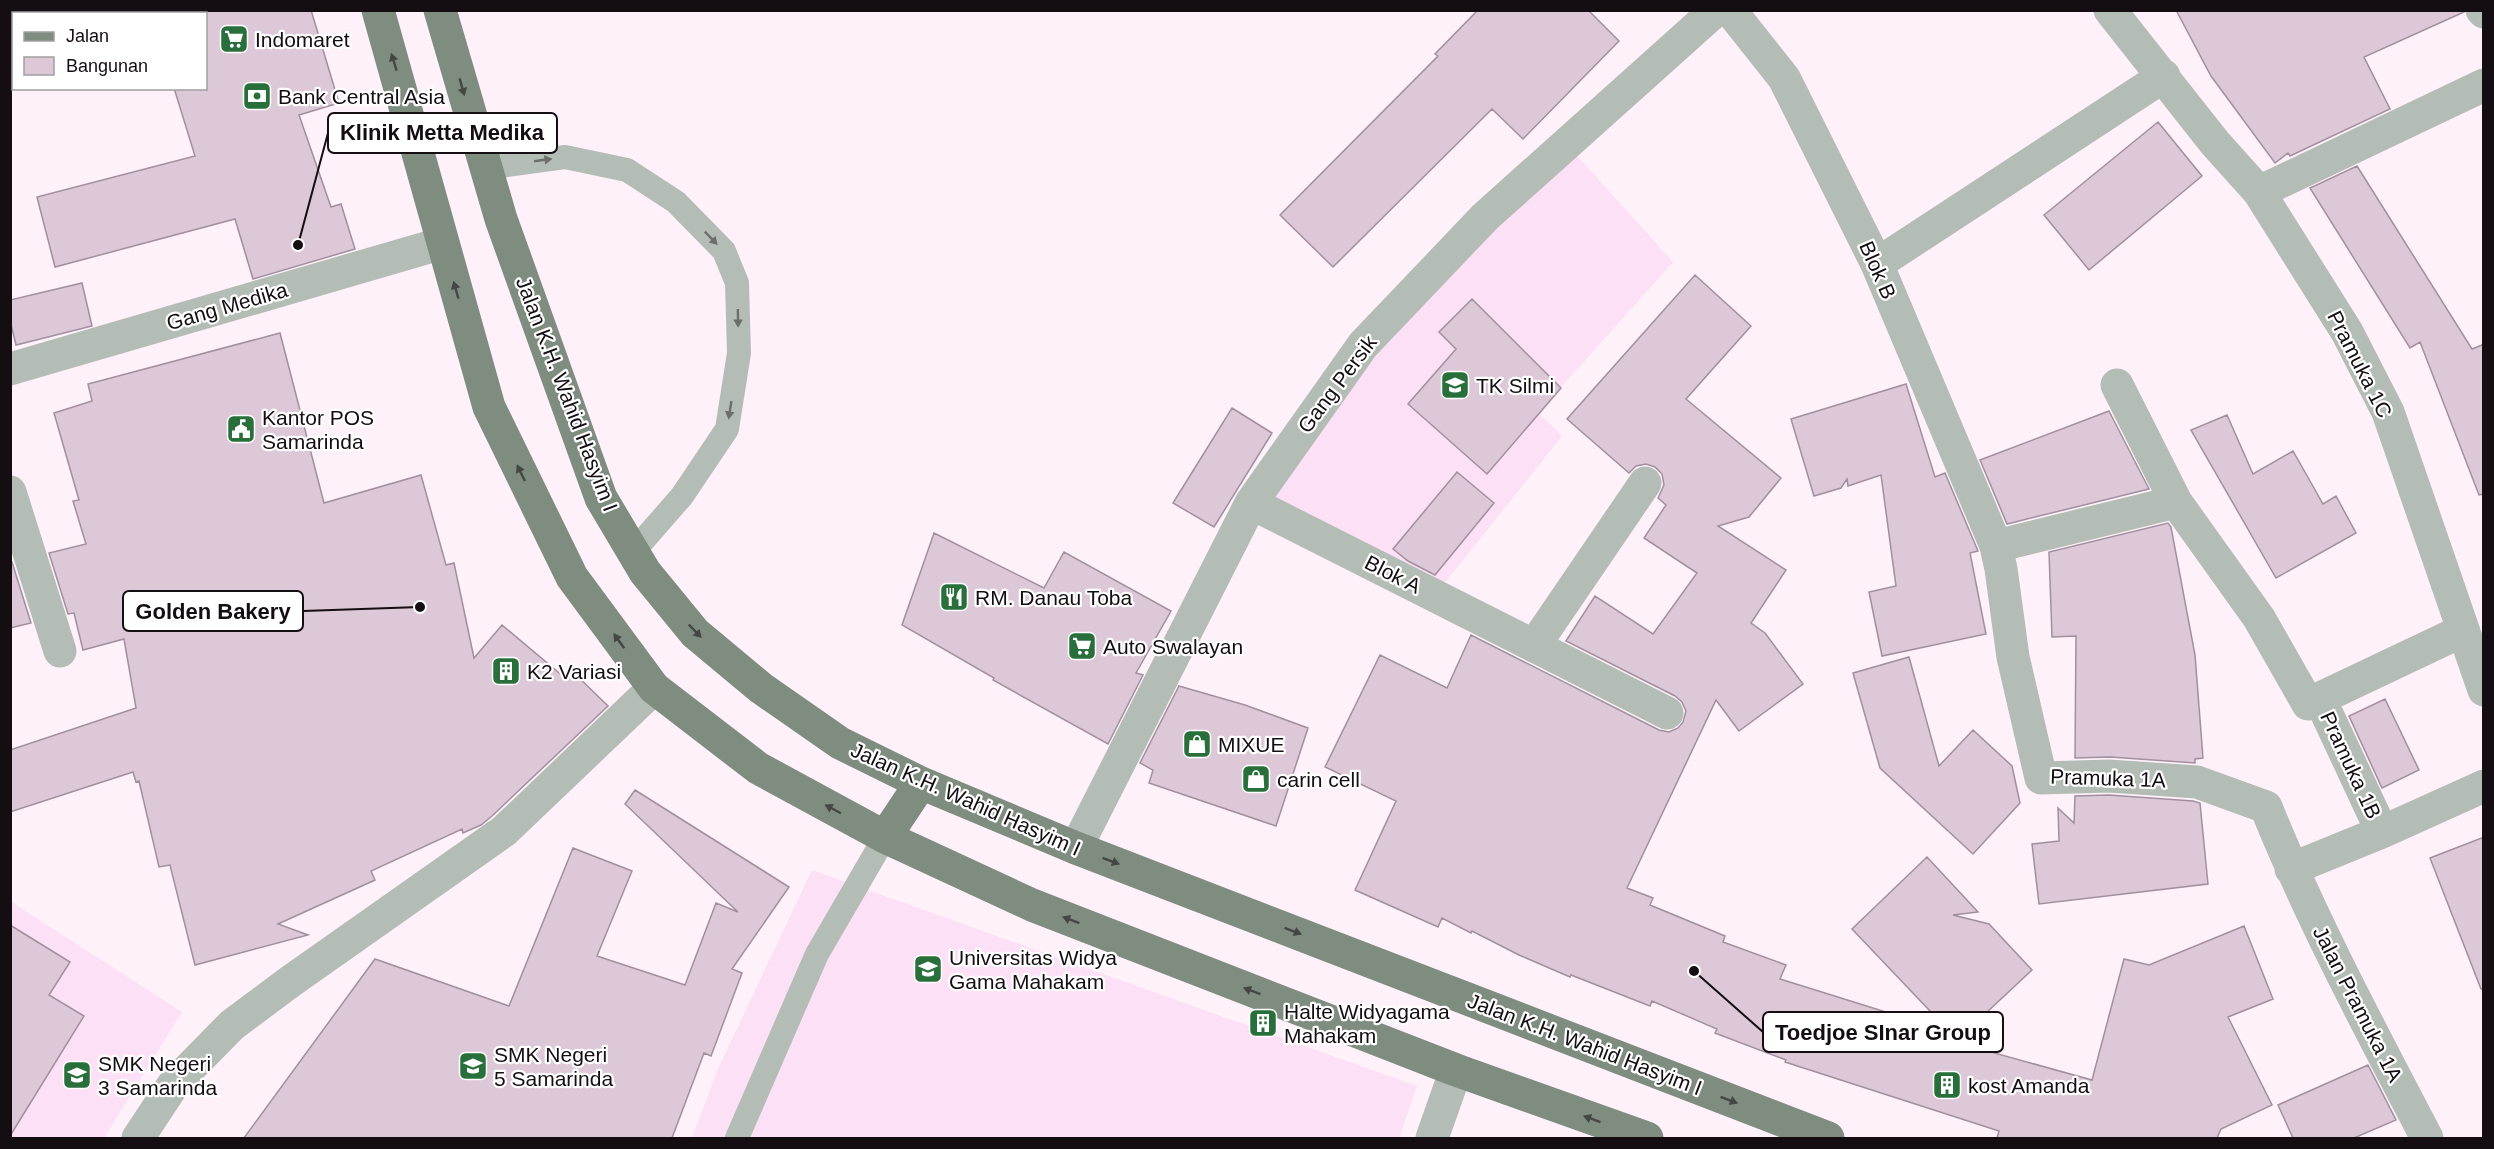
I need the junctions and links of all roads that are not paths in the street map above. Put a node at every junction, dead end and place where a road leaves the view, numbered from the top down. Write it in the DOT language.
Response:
graph roads {
  1 [pos="378,10"];
  2 [pos="440,10"];
  3 [pos="1716,10"];
  4 [pos="1730,10"];
  5 [pos="2110,10"];
  6 [pos="2164,76"];
  7 [pos="2484,85"];
  8 [pos="485,168"];
  9 [pos="2259,192"];
  10 [pos="443,243"];
  11 [pos="1877,264"];
  12 [pos="10,369"];
  13 [pos="2117,385"];
  14 [pos="1645,483"];
  15 [pos="10,492"];
  16 [pos="2176,502"];
  17 [pos="1251,503"];
  18 [pos="1996,546"];
  19 [pos="633,552"];
  20 [pos="2462,632"];
  21 [pos="1534,646"];
  22 [pos="60,651"];
  23 [pos="654,688"];
  24 [pos="2484,690"];
  25 [pos="2320,699"];
  26 [pos="1667,713"];
  27 [pos="921,783"];
  28 [pos="2484,786"];
  29 [pos="2382,832"];
  30 [pos="885,837"];
  31 [pos="1076,848"];
  32 [pos="2291,869"];
  33 [pos="1456,1070"];
  34 [pos="138,1138"];
  35 [pos="737,1138"];
  36 [pos="1432,1138"];
  37 [pos="1647,1138"];
  38 [pos="1828,1138"];
  39 [pos="2427,1138"];
  10 -- 1 [label="main road, one-way"];
  2 -- 8 [label="main road, Jalan K.H. Wahid Hasyim I, one-way"];
  3 -- 17 [label="street, Gang Persik"];
  4 -- 11 [label="street, Blok B"];
  5 -- 6 [label="street, Pramuka 1C"];
  6 -- 9 [label="street, Pramuka 1C"];
  6 -- 11 [label="street"];
  7 -- 9 [label="street"];
  8 -- 19 [label="main road, Jalan K.H. Wahid Hasyim I"];
  8 -- 19 [label="lane, one-way"];
  9 -- 20 [label="street, Pramuka 1C"];
  10 -- 12 [label="street, Gang Medika"];
  23 -- 10 [label="main road, one-way"];
  11 -- 18 [label="street, Blok B"];
  13 -- 16 [label="street"];
  14 -- 21 [label="street"];
  15 -- 22 [label="street"];
  16 -- 18 [label="street"];
  16 -- 25 [label="street"];
  17 -- 21 [label="street, Blok A"];
  17 -- 31 [label="street, Gang Persik"];
  18 -- 32 [label="street, Pramuka 1A"];
  19 -- 27 [label="main road, Jalan K.H. Wahid Hasyim I, one-way"];
  20 -- 24 [label="street, Pramuka 1C"];
  20 -- 25 [label="street"];
  21 -- 26 [label="street, Blok A"];
  30 -- 23 [label="main road, one-way"];
  23 -- 34 [label="street"];
  25 -- 29 [label="street, Pramuka 1B"];
  27 -- 30 [label="main road"];
  27 -- 31 [label="main road, Jalan K.H. Wahid Hasyim I"];
  28 -- 29 [label="street"];
  29 -- 32 [label="street"];
  33 -- 30 [label="main road, one-way"];
  30 -- 35 [label="lane"];
  31 -- 38 [label="main road, Jalan K.H. Wahid Hasyim I, one-way"];
  32 -- 39 [label="street, Jalan Pramuka 1A"];
  33 -- 36 [label="street"];
  37 -- 33 [label="main road, one-way"];
}
